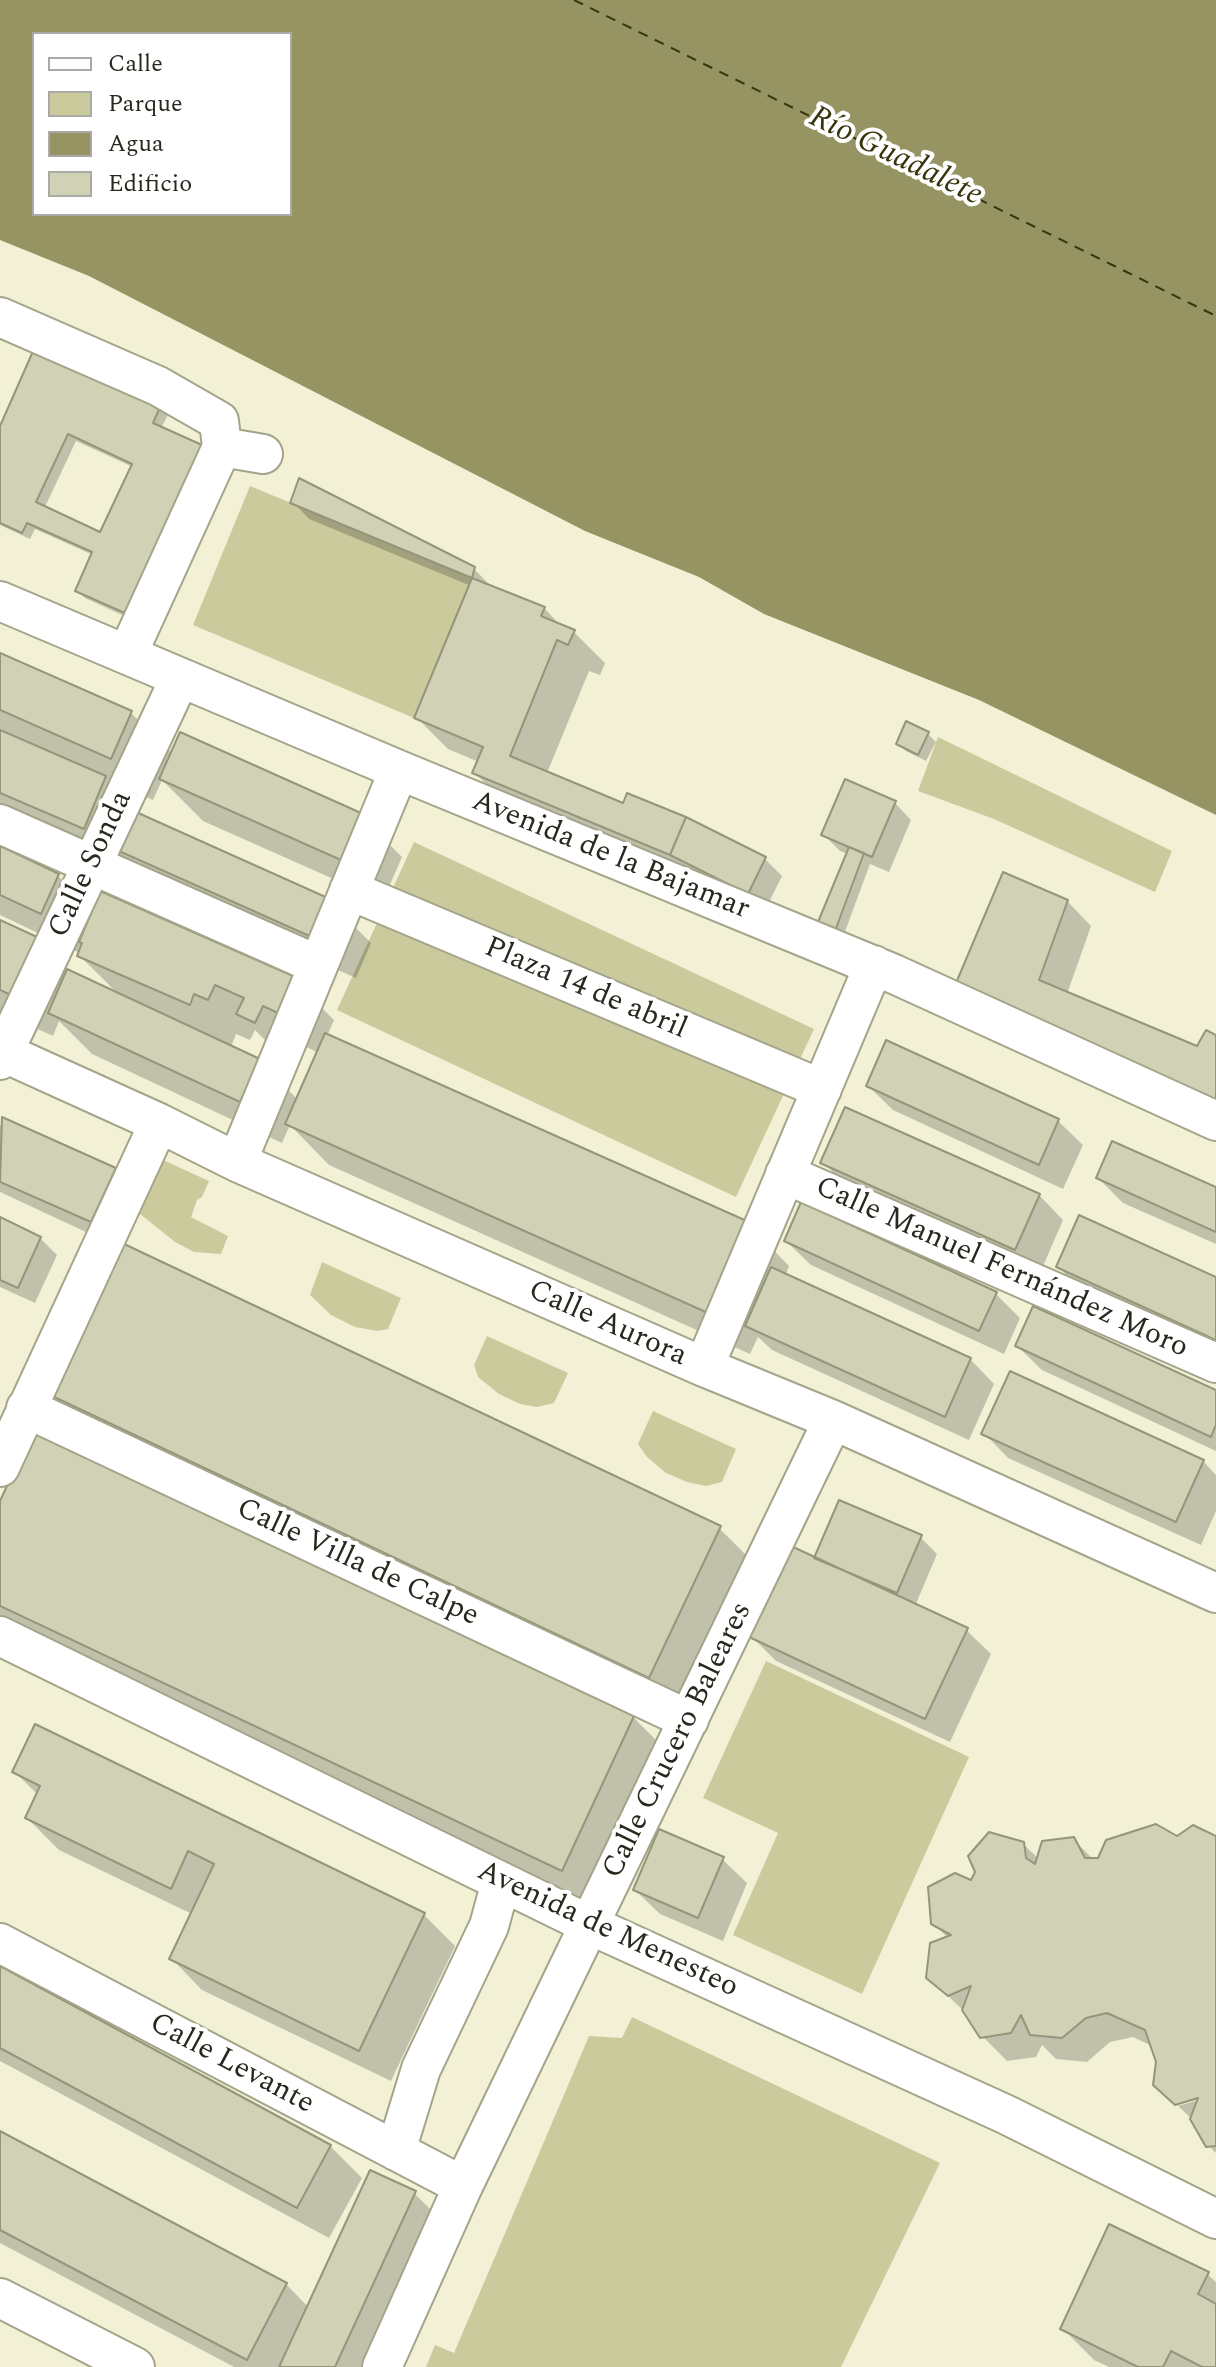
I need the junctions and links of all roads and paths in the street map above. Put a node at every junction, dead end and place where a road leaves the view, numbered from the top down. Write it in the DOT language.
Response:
graph roads {
  1 [pos="0,317"];
  2 [pos="222,447"];
  3 [pos="263,454"];
  4 [pos="0,601"];
  5 [pos="127,655"];
  6 [pos="180,678"];
  7 [pos="399,770"];
  8 [pos="0,824"];
  9 [pos="92,865"];
  10 [pos="349,890"];
  11 [pos="318,965"];
  12 [pos="874,965"];
  13 [pos="1,1055"];
  14 [pos="822,1089"];
  15 [pos="1216,1121"];
  16 [pos="159,1123"];
  17 [pos="237,1162"];
  18 [pos="785,1174"];
  19 [pos="1216,1363"];
  20 [pos="704,1367"];
  21 [pos="26,1408"];
  22 [pos="833,1420"];
  23 [pos="0,1467"];
  24 [pos="1216,1593"];
  25 [pos="0,1636"];
  26 [pos="689,1720"];
  27 [pos="501,1882"];
  28 [pos="590,1925"];
  29 [pos="0,1943"];
  30 [pos="396,2151"];
  31 [pos="463,2186"];
  32 [pos="1216,2219"];
  33 [pos="0,2298"];
  34 [pos="135,2367"];
  35 [pos="382,2367"];
  1 -- 2 [label="street"];
  2 -- 3 [label="street"];
  2 -- 5 [label="street"];
  4 -- 5 [label="street, Avenida de la Bajamar"];
  5 -- 6 [label="street, Avenida de la Bajamar"];
  6 -- 7 [label="street, Avenida de la Bajamar"];
  6 -- 9 [label="street, Calle Sonda"];
  7 -- 10 [label="street"];
  7 -- 12 [label="street, Avenida de la Bajamar"];
  8 -- 9 [label="street"];
  9 -- 11 [label="street"];
  9 -- 13 [label="street, Calle Sonda"];
  10 -- 11 [label="street"];
  10 -- 14 [label="street, Plaza 14 de abril"];
  11 -- 17 [label="street"];
  12 -- 14 [label="street"];
  12 -- 15 [label="street, Avenida de la Bajamar"];
  13 -- 16 [label="street, Calle Aurora"];
  14 -- 18 [label="street"];
  16 -- 17 [label="street, Calle Aurora"];
  16 -- 21 [label="street"];
  17 -- 20 [label="street, Calle Aurora"];
  18 -- 19 [label="street, Calle Manuel Fernández Moro"];
  18 -- 20 [label="street"];
  20 -- 22 [label="street, Calle Aurora"];
  21 -- 23 [label="street"];
  21 -- 26 [label="street, Calle Villa de Calpe"];
  22 -- 24 [label="street, Calle Aurora"];
  22 -- 26 [label="street, Calle Crucero Baleares"];
  25 -- 27 [label="street, Avenida de Menesteo"];
  26 -- 28 [label="street, Calle Crucero Baleares"];
  27 -- 28 [label="street, Avenida de Menesteo"];
  27 -- 30 [label="street"];
  28 -- 31 [label="street, Calle Crucero Baleares"];
  28 -- 32 [label="street, Avenida de Menesteo"];
  29 -- 30 [label="street, Calle Levante"];
  30 -- 31 [label="street, Calle Levante"];
  31 -- 35 [label="street, Calle Crucero Baleares"];
  33 -- 34 [label="street"];
}
